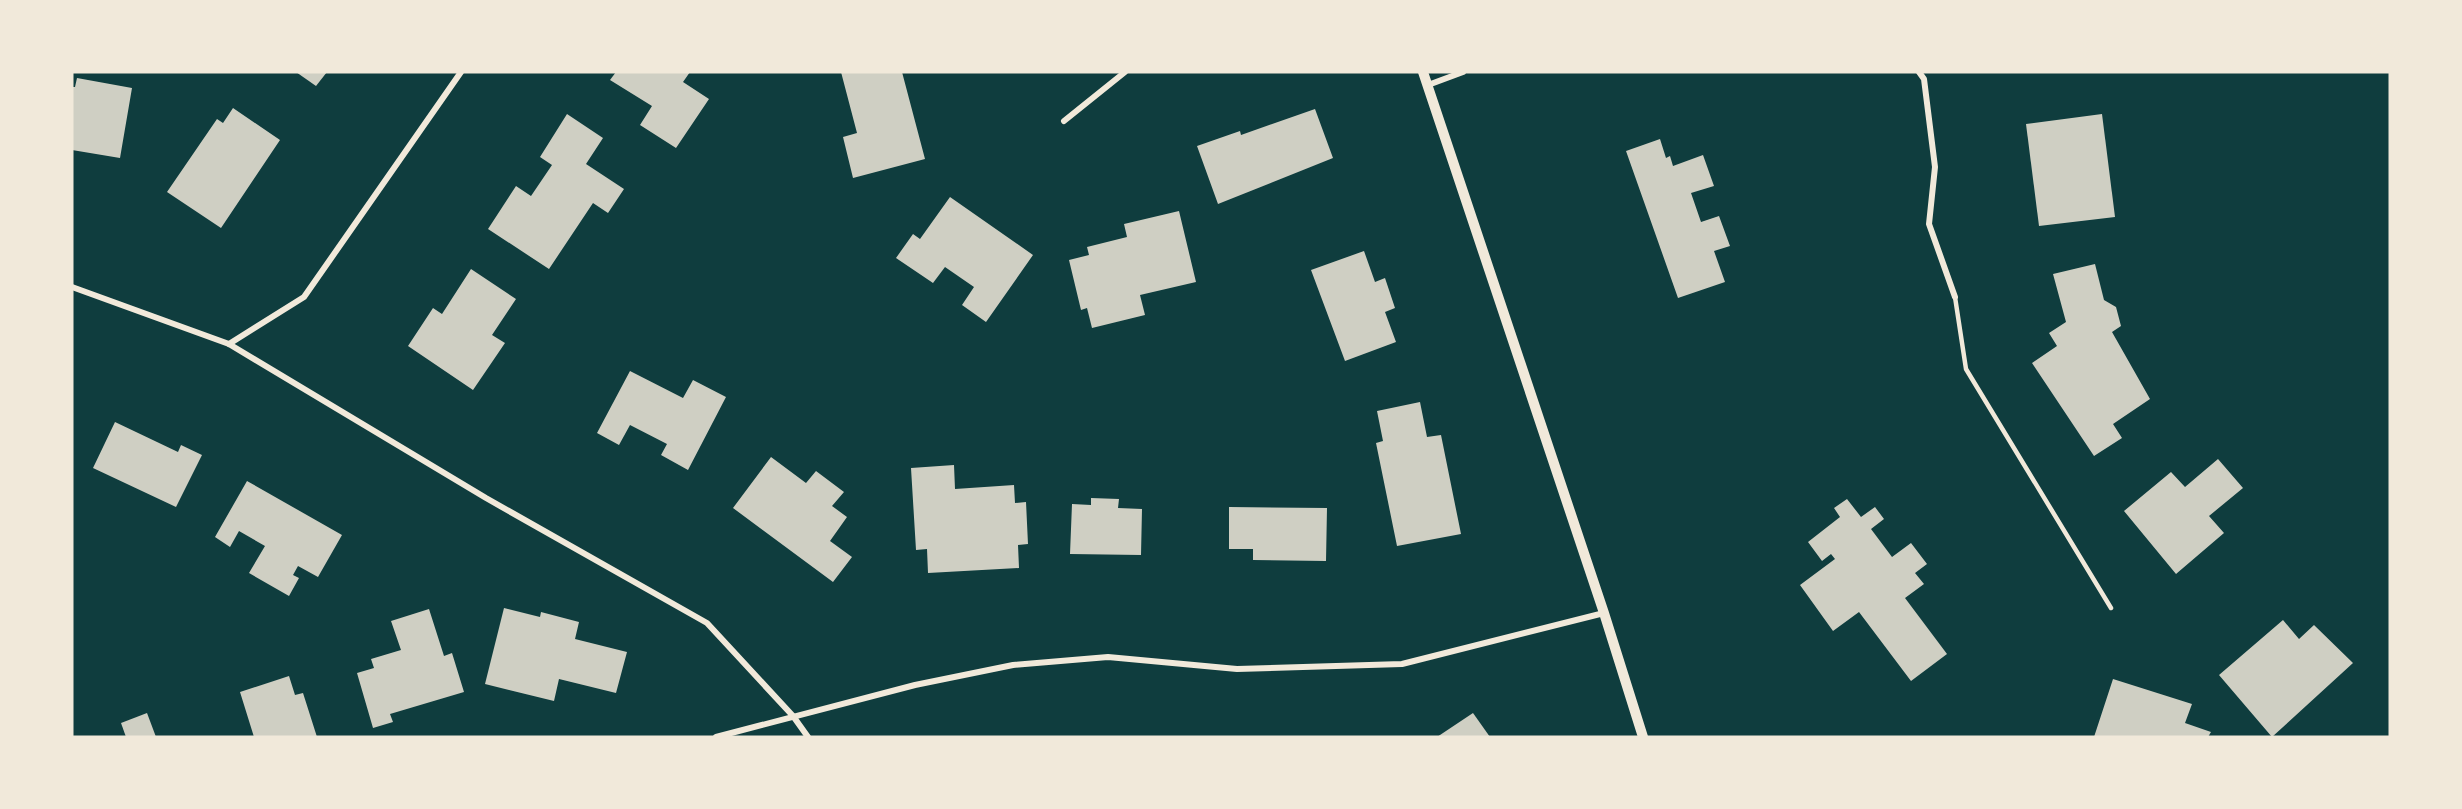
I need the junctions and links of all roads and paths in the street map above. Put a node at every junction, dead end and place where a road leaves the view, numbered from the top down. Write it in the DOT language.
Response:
graph roads {
  1 [pos="461,72"];
  2 [pos="1125,72"];
  3 [pos="1423,72"];
  4 [pos="1463,72"];
  5 [pos="1919,72"];
  6 [pos="1428,85"];
  7 [pos="1064,121"];
  8 [pos="72,287"];
  9 [pos="1955,297"];
  10 [pos="229,344"];
  11 [pos="2111,608"];
  12 [pos="1604,614"];
  13 [pos="793,716"];
  14 [pos="716,737"];
  15 [pos="808,737"];
  16 [pos="1643,737"];
  1 -- 10 [label="street"];
  2 -- 7 [label="street"];
  3 -- 6 [label="street"];
  4 -- 6 [label="street"];
  5 -- 9 [label="street"];
  6 -- 12 [label="street"];
  8 -- 10 [label="street"];
  9 -- 11 [label="lane"];
  10 -- 13 [label="street"];
  12 -- 13 [label="street"];
  12 -- 16 [label="street"];
  13 -- 14 [label="street"];
  13 -- 15 [label="street"];
}
